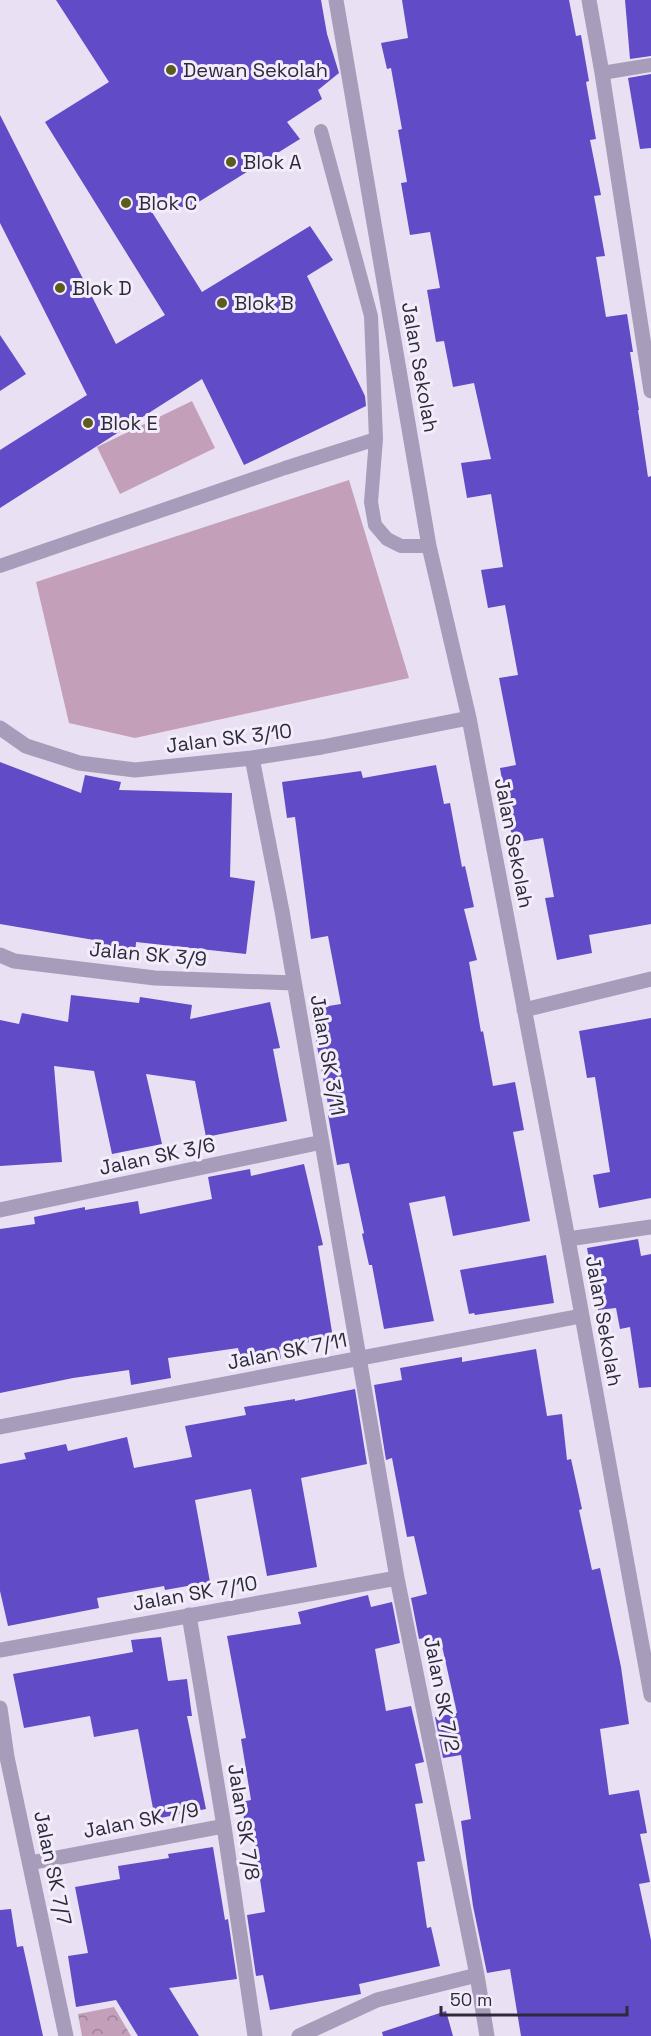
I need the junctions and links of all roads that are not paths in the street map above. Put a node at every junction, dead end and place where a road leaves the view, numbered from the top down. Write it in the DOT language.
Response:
graph roads {
  1 [pos="336,0"];
  2 [pos="589,0"];
  3 [pos="651,65"];
  4 [pos="602,73"];
  5 [pos="321,131"];
  6 [pos="651,391"];
  7 [pos="376,439"];
  8 [pos="429,546"];
  9 [pos="0,566"];
  10 [pos="469,718"];
  11 [pos="0,728"];
  12 [pos="252,758"];
  13 [pos="0,955"];
  14 [pos="651,979"];
  15 [pos="294,983"];
  16 [pos="524,1010"];
  17 [pos="322,1142"];
  18 [pos="0,1210"];
  19 [pos="651,1227"];
  20 [pos="568,1239"];
  21 [pos="581,1317"];
  22 [pos="358,1359"];
  23 [pos="0,1427"];
  24 [pos="397,1578"];
  25 [pos="189,1615"];
  26 [pos="0,1650"];
  27 [pos="651,1695"];
  28 [pos="0,1708"];
  29 [pos="224,1826"];
  30 [pos="30,1863"];
  31 [pos="477,1976"];
  32 [pos="66,2036"];
  33 [pos="255,2036"];
  34 [pos="299,2036"];
  35 [pos="487,2036"];
  1 -- 8 [label="street, Jalan Sekolah"];
  2 -- 4 [label="street"];
  3 -- 4 [label="lane"];
  4 -- 6 [label="street"];
  5 -- 7 [label="lane"];
  7 -- 8 [label="lane"];
  7 -- 9 [label="lane"];
  8 -- 10 [label="street, Jalan Sekolah"];
  10 -- 12 [label="street, Jalan SK 3/10"];
  10 -- 16 [label="street, Jalan Sekolah"];
  11 -- 12 [label="street, Jalan SK 3/10"];
  12 -- 15 [label="street, Jalan SK 3/11"];
  13 -- 15 [label="street, Jalan SK 3/9"];
  14 -- 16 [label="street"];
  15 -- 17 [label="street, Jalan SK 3/11"];
  16 -- 20 [label="street, Jalan Sekolah"];
  17 -- 18 [label="street, Jalan SK 3/6"];
  17 -- 22 [label="street, Jalan SK 3/11"];
  19 -- 20 [label="street"];
  20 -- 21 [label="street, Jalan Sekolah"];
  21 -- 22 [label="street, Jalan SK 7/11"];
  21 -- 27 [label="street, Jalan Sekolah"];
  22 -- 23 [label="street, Jalan SK 7/11"];
  22 -- 24 [label="street, Jalan SK 7/2"];
  24 -- 25 [label="street, Jalan SK 7/10"];
  24 -- 31 [label="street, Jalan SK 7/2"];
  25 -- 26 [label="street, Jalan SK 7/10"];
  25 -- 29 [label="street, Jalan SK 7/8"];
  28 -- 30 [label="street, Jalan SK 7/7"];
  29 -- 30 [label="street, Jalan SK 7/9"];
  29 -- 33 [label="street, Jalan SK 7/8"];
  30 -- 32 [label="street, Jalan SK 7/7"];
  31 -- 34 [label="street"];
  31 -- 35 [label="street, Jalan SK 7/2"];
}
